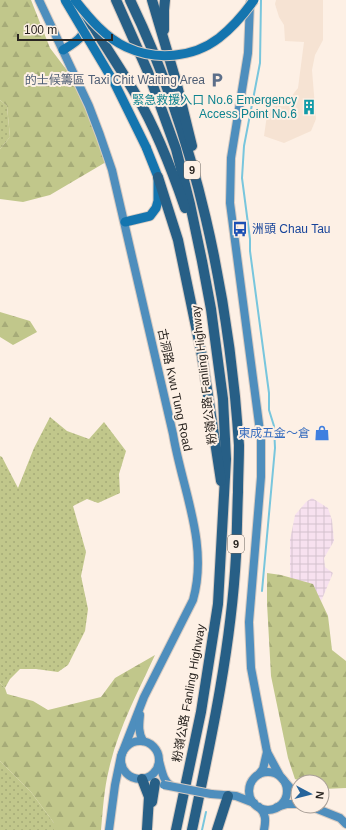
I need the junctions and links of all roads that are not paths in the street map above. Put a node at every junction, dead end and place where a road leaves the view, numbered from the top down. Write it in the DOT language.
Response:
graph roads {
  1 [pos="39,0"];
  2 [pos="65,0"];
  3 [pos="75,0"];
  4 [pos="80,0"];
  5 [pos="116,0"];
  6 [pos="130,0"];
  7 [pos="152,0"];
  8 [pos="165,0"];
  9 [pos="247,0"];
  10 [pos="250,0"];
  11 [pos="254,0"];
  12 [pos="86,13"];
  13 [pos="250,17"];
  14 [pos="63,50"];
  15 [pos="167,52"];
  16 [pos="158,177"];
  17 [pos="125,222"];
  18 [pos="198,245"];
  19 [pos="214,256"];
  20 [pos="224,499"];
  21 [pos="144,697"];
  22 [pos="143,741"];
  23 [pos="267,752"];
  24 [pos="121,756"];
  25 [pos="158,756"];
  26 [pos="259,774"];
  27 [pos="130,776"];
  28 [pos="280,776"];
  29 [pos="252,780"];
  30 [pos="116,781"];
  31 [pos="156,782"];
  32 [pos="290,788"];
  33 [pos="228,796"];
  34 [pos="290,804"];
  35 [pos="256,805"];
  36 [pos="275,808"];
  37 [pos="330,814"];
  38 [pos="346,824"];
  39 [pos="147,829"];
  40 [pos="109,830"];
  41 [pos="176,830"];
  42 [pos="192,830"];
  43 [pos="217,830"];
  44 [pos="264,830"];
  1 -- 14 [label="street, 古洞路 Kwu Tung Road"];
  2 -- 16 [label="main road, bridge"];
  3 -- 11 [label="main road, bridge"];
  4 -- 12 [label="main road"];
  5 -- 18 [label="highway, 粉嶺公路 Fanling Highway / 9"];
  6 -- 19 [label="highway, 9"];
  7 -- 15 [label="highway"];
  8 -- 15 [label="highway"];
  9 -- 13 [label="street"];
  10 -- 13 [label="street"];
  12 -- 14 [label="main road"];
  12 -- 18 [label="highway"];
  13 -- 23 [label="street"];
  14 -- 17 [label="street, 古洞路 Kwu Tung Road"];
  15 -- 19 [label="highway"];
  16 -- 17 [label="main road"];
  16 -- 20 [label="highway"];
  17 -- 21 [label="street, 古洞路 Kwu Tung Road"];
  18 -- 20 [label="highway, 粉嶺公路 Fanling Highway / 9"];
  19 -- 42 [label="highway, 9"];
  20 -- 41 [label="highway, 粉嶺公路 Fanling Highway / 9"];
  21 -- 22 [label="street"];
  21 -- 24 [label="street, 古洞路 Kwu Tung Road"];
  22 -- 24 [label="street"];
  22 -- 25 [label="street"];
  23 -- 26 [label="street"];
  23 -- 28 [label="street"];
  24 -- 27 [label="street"];
  24 -- 30 [label="street, 古洞路 Kwu Tung Road"];
  25 -- 31 [label="street"];
  25 -- 31 [label="street"];
  26 -- 28 [label="street"];
  26 -- 29 [label="street"];
  27 -- 30 [label="street"];
  27 -- 31 [label="street"];
  28 -- 32 [label="street"];
  28 -- 36 [label="street"];
  29 -- 33 [label="street"];
  29 -- 35 [label="street"];
  30 -- 31 [label="street"];
  30 -- 40 [label="street, 古洞路 Kwu Tung Road"];
  31 -- 33 [label="street, bridge"];
  31 -- 39 [label="highway"];
  33 -- 35 [label="street"];
  33 -- 43 [label="highway"];
  34 -- 36 [label="street"];
  35 -- 36 [label="street"];
  35 -- 44 [label="street"];
  36 -- 44 [label="street"];
  37 -- 38 [label="street"];
}
